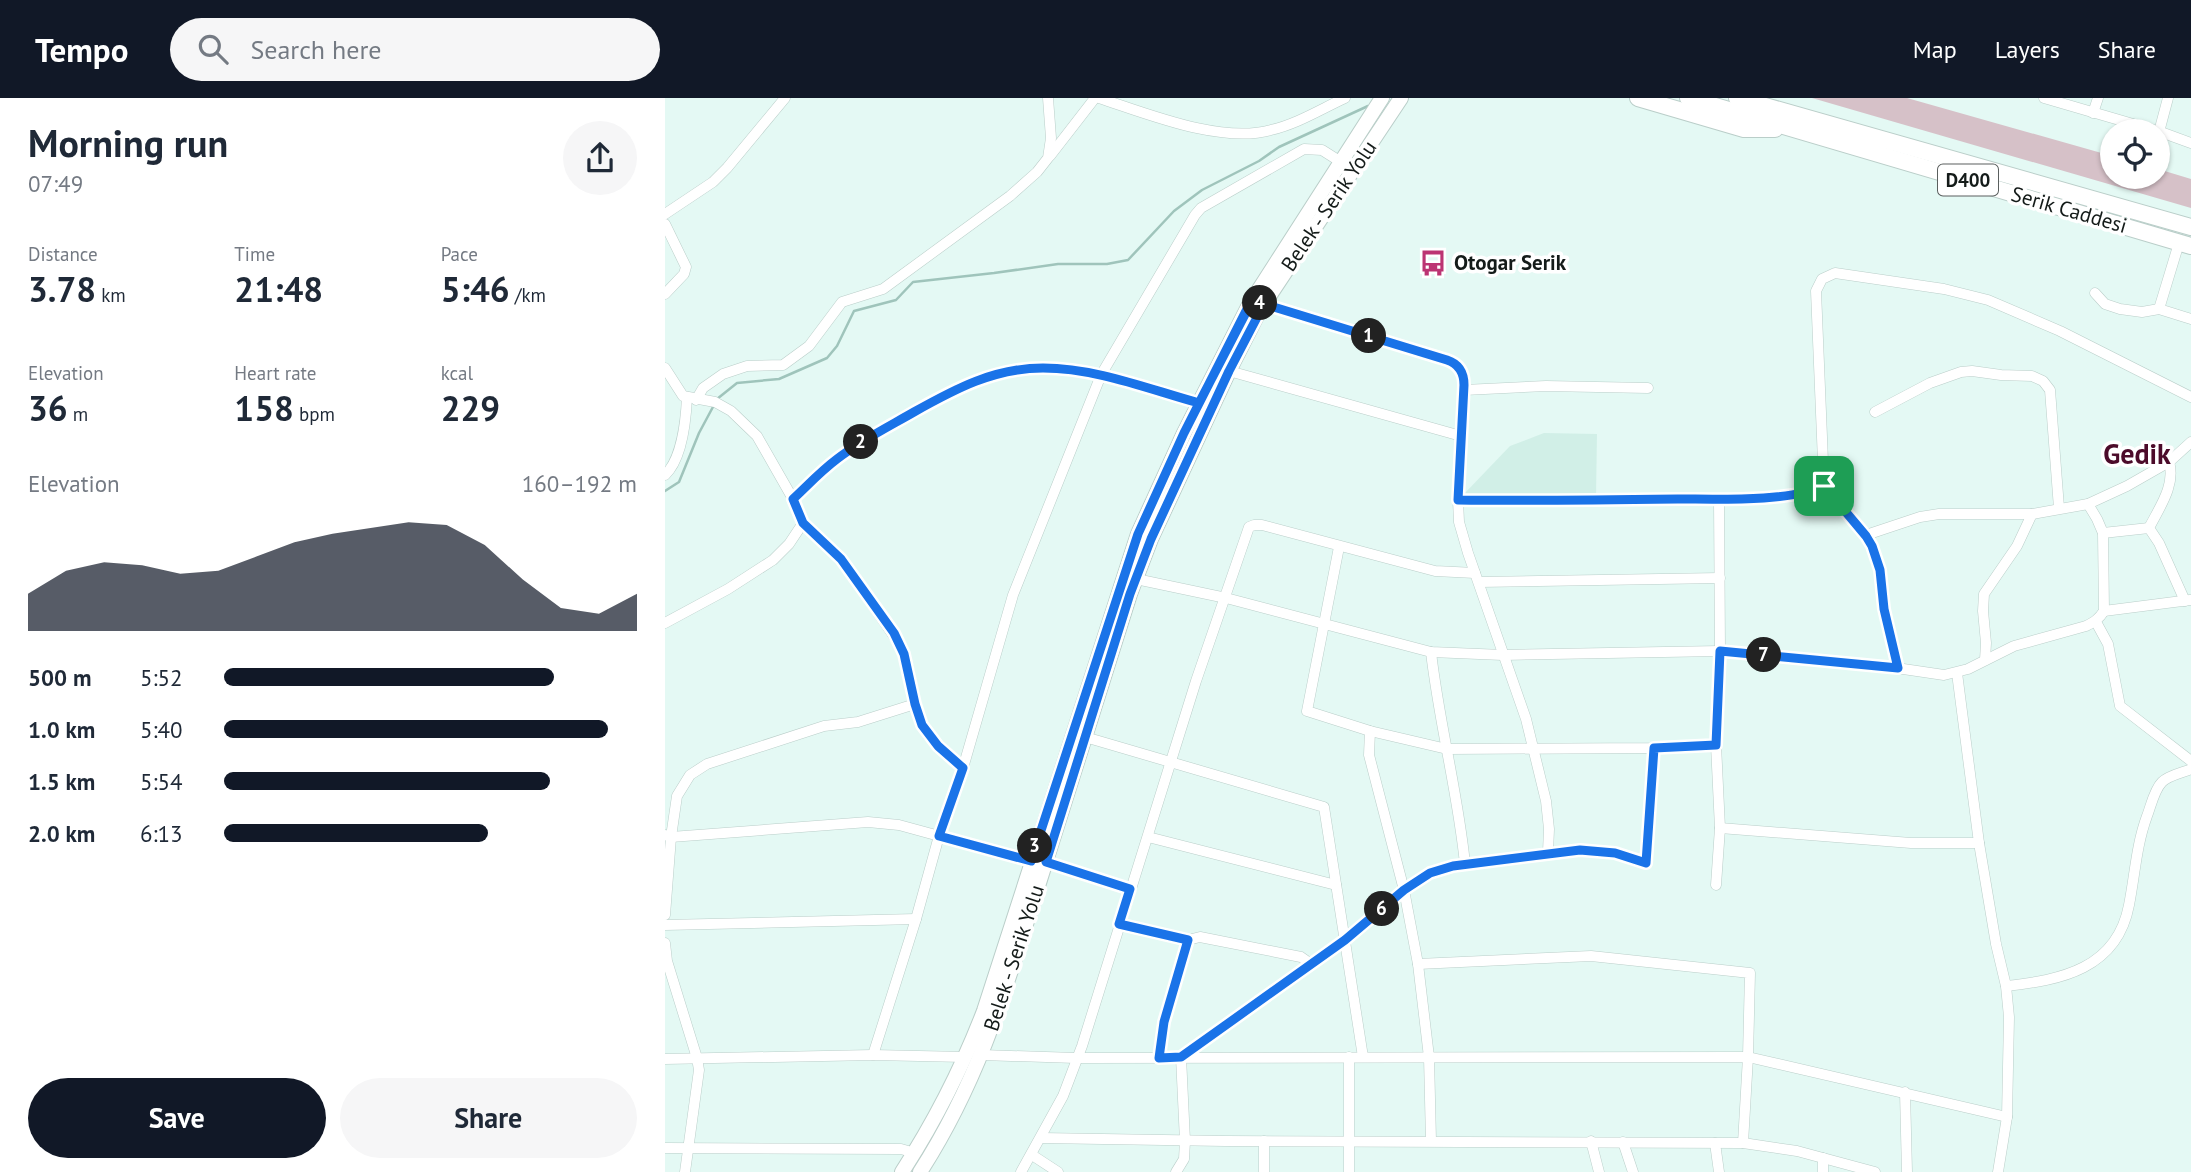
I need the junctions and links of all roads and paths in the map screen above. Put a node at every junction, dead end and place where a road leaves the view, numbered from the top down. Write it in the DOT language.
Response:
graph roads {
  1 [pos="785,98"];
  2 [pos="1048,98"];
  3 [pos="1097,98"];
  4 [pos="1345,98"];
  5 [pos="1382,98"];
  6 [pos="1401,98"];
  7 [pos="1638,98"];
  8 [pos="1688,98"];
  9 [pos="1766,98"];
  10 [pos="2044,98"];
  11 [pos="2098,98"];
  12 [pos="2168,98"];
  13 [pos="1130,103"];
  14 [pos="1744,105"];
  15 [pos="2094,113"];
  16 [pos="2115,119"];
  17 [pos="2162,119"];
  18 [pos="1795,122"];
  19 [pos="2170,135"];
  20 [pos="2191,142"];
  21 [pos="1048,158"];
  22 [pos="1341,162"];
  23 [pos="665,214"];
  24 [pos="665,224"];
  25 [pos="2191,227"];
  26 [pos="2185,244"];
  27 [pos="2095,293"];
  28 [pos="665,295"];
  29 [pos="1258,303"];
  30 [pos="2159,309"];
  31 [pos="2191,319"];
  32 [pos="665,368"];
  33 [pos="1229,371"];
  34 [pos="1101,375"];
  35 [pos="1648,388"];
  36 [pos="1464,390"];
  37 [pos="2191,397"];
  38 [pos="692,399"];
  39 [pos="1199,403"];
  40 [pos="1875,412"];
  41 [pos="1461,436"];
  42 [pos="2191,442"];
  43 [pos="2191,453"];
  44 [pos="2174,459"];
  45 [pos="665,475"];
  46 [pos="1824,486"];
  47 [pos="793,499"];
  48 [pos="1719,499"];
  49 [pos="1458,500"];
  50 [pos="2088,503"];
  51 [pos="2059,508"];
  52 [pos="2032,514"];
  53 [pos="803,523"];
  54 [pos="2149,528"];
  55 [pos="2103,533"];
  56 [pos="1866,536"];
  57 [pos="1339,547"];
  58 [pos="1477,578"];
  59 [pos="1720,578"];
  60 [pos="1136,579"];
  61 [pos="1226,597"];
  62 [pos="2188,601"];
  63 [pos="2104,611"];
  64 [pos="2096,622"];
  65 [pos="665,623"];
  66 [pos="1324,624"];
  67 [pos="1720,651"];
  68 [pos="1431,652"];
  69 [pos="1503,655"];
  70 [pos="1985,660"];
  71 [pos="1898,668"];
  72 [pos="1957,673"];
  73 [pos="915,704"];
  74 [pos="1370,731"];
  75 [pos="1085,737"];
  76 [pos="1716,745"];
  77 [pos="1654,748"];
  78 [pos="1447,749"];
  79 [pos="1533,749"];
  80 [pos="2191,761"];
  81 [pos="1171,762"];
  82 [pos="963,768"];
  83 [pos="2191,769"];
  84 [pos="1720,828"];
  85 [pos="668,836"];
  86 [pos="939,836"];
  87 [pos="1148,837"];
  88 [pos="1979,843"];
  89 [pos="1548,852"];
  90 [pos="1038,862"];
  91 [pos="1465,864"];
  92 [pos="1336,885"];
  93 [pos="1716,885"];
  94 [pos="1130,889"];
  95 [pos="1404,890"];
  96 [pos="665,915"];
  97 [pos="916,919"];
  98 [pos="1119,924"];
  99 [pos="665,925"];
  100 [pos="1188,940"];
  101 [pos="1345,940"];
  102 [pos="665,943"];
  103 [pos="1311,964"];
  104 [pos="1418,964"];
  105 [pos="2006,986"];
  106 [pos="873,1055"];
  107 [pos="982,1055"];
  108 [pos="1748,1056"];
  109 [pos="965,1057"];
  110 [pos="1181,1057"];
  111 [pos="1349,1057"];
  112 [pos="1363,1057"];
  113 [pos="1429,1057"];
  114 [pos="697,1058"];
  115 [pos="1076,1058"];
  116 [pos="1159,1058"];
  117 [pos="665,1059"];
  118 [pos="1905,1092"];
  119 [pos="2007,1117"];
  120 [pos="1041,1138"];
  121 [pos="1185,1141"];
  122 [pos="1350,1141"];
  123 [pos="1431,1141"];
  124 [pos="1264,1142"];
  125 [pos="1591,1142"];
  126 [pos="1623,1142"];
  127 [pos="1716,1143"];
  128 [pos="1743,1143"];
  129 [pos="665,1148"];
  130 [pos="687,1148"];
  131 [pos="915,1153"];
  132 [pos="1032,1155"];
  133 [pos="1823,1158"];
  134 [pos="1184,1159"];
  135 [pos="685,1172"];
  136 [pos="902,1172"];
  137 [pos="920,1172"];
  138 [pos="1021,1172"];
  139 [pos="1058,1172"];
  140 [pos="1176,1172"];
  141 [pos="1184,1172"];
  142 [pos="1264,1172"];
  143 [pos="1349,1172"];
  144 [pos="1599,1172"];
  145 [pos="1633,1172"];
  146 [pos="1719,1172"];
  147 [pos="1823,1172"];
  148 [pos="1875,1172"];
  149 [pos="1907,1172"];
  150 [pos="1998,1172"];
  1 -- 23 [label="street"];
  2 -- 21 [label="street"];
  3 -- 13 [label="street"];
  3 -- 21 [label="street"];
  4 -- 13 [label="street"];
  5 -- 22 [label="main road, Belek - Serik Yolu"];
  6 -- 29 [label="main road, Belek - Serik Yolu"];
  7 -- 18 [label="highway"];
  8 -- 14 [label="highway, D400"];
  9 -- 18 [label="highway"];
  10 -- 15 [label="street"];
  11 -- 15 [label="street"];
  12 -- 17 [label="street"];
  14 -- 18 [label="highway, Serik Caddesi / D400"];
  15 -- 16 [label="street"];
  18 -- 25 [label="highway, Serik Caddesi / D400"];
  18 -- 26 [label="highway, Serik Caddesi / D400"];
  19 -- 20 [label="street"];
  21 -- 38 [label="street"];
  22 -- 29 [label="main road, Belek - Serik Yolu"];
  22 -- 34 [label="street"];
  24 -- 28 [label="street"];
  26 -- 30 [label="street"];
  27 -- 30 [label="street"];
  29 -- 33 [label="main road, Belek - Serik Yolu"];
  29 -- 36 [label="street"];
  29 -- 39 [label="main road, Belek - Serik Yolu"];
  30 -- 31 [label="street"];
  32 -- 38 [label="street"];
  33 -- 41 [label="street"];
  33 -- 60 [label="main road, Belek - Serik Yolu"];
  34 -- 39 [label="street"];
  34 -- 47 [label="street"];
  34 -- 82 [label="street"];
  35 -- 36 [label="street"];
  36 -- 41 [label="street"];
  37 -- 46 [label="street"];
  38 -- 45 [label="street"];
  38 -- 47 [label="street"];
  39 -- 90 [label="main road, Belek - Serik Yolu"];
  40 -- 51 [label="street"];
  41 -- 49 [label="street"];
  42 -- 44 [label="street"];
  43 -- 44 [label="street"];
  44 -- 50 [label="street"];
  44 -- 54 [label="street"];
  46 -- 48 [label="street"];
  46 -- 56 [label="street"];
  47 -- 53 [label="street"];
  48 -- 49 [label="street"];
  48 -- 59 [label="street"];
  49 -- 58 [label="street"];
  50 -- 51 [label="street"];
  50 -- 55 [label="street"];
  51 -- 52 [label="street"];
  52 -- 56 [label="street"];
  52 -- 70 [label="street"];
  53 -- 65 [label="street"];
  53 -- 73 [label="street"];
  54 -- 55 [label="street"];
  54 -- 62 [label="street"];
  55 -- 63 [label="street"];
  56 -- 71 [label="street"];
  57 -- 58 [label="street"];
  57 -- 61 [label="street"];
  57 -- 66 [label="street"];
  58 -- 59 [label="street"];
  58 -- 69 [label="street"];
  59 -- 67 [label="street"];
  60 -- 61 [label="street"];
  60 -- 75 [label="main road, Belek - Serik Yolu"];
  61 -- 66 [label="street"];
  61 -- 81 [label="street"];
  62 -- 63 [label="street"];
  63 -- 64 [label="street"];
  64 -- 70 [label="street"];
  64 -- 80 [label="street"];
  66 -- 68 [label="street"];
  66 -- 74 [label="street"];
  67 -- 69 [label="street"];
  67 -- 71 [label="street"];
  67 -- 76 [label="street"];
  68 -- 69 [label="street"];
  68 -- 78 [label="street"];
  69 -- 79 [label="street"];
  70 -- 72 [label="street"];
  71 -- 72 [label="street"];
  72 -- 88 [label="street"];
  73 -- 82 [label="street"];
  73 -- 85 [label="street"];
  74 -- 78 [label="street"];
  74 -- 95 [label="street"];
  75 -- 81 [label="street"];
  75 -- 90 [label="main road, Belek - Serik Yolu"];
  76 -- 77 [label="street"];
  76 -- 84 [label="street"];
  77 -- 79 [label="street"];
  77 -- 89 [label="street"];
  78 -- 79 [label="street"];
  78 -- 91 [label="street"];
  79 -- 89 [label="street"];
  81 -- 87 [label="street"];
  81 -- 92 [label="street"];
  82 -- 86 [label="street"];
  83 -- 105 [label="street"];
  84 -- 88 [label="street"];
  84 -- 93 [label="street"];
  85 -- 86 [label="street"];
  85 -- 96 [label="street"];
  86 -- 90 [label="street"];
  86 -- 97 [label="street"];
  87 -- 92 [label="street"];
  87 -- 94 [label="street"];
  88 -- 105 [label="street"];
  89 -- 91 [label="street"];
  90 -- 94 [label="street"];
  90 -- 107 [label="main road, Belek - Serik Yolu"];
  90 -- 109 [label="main road, Belek - Serik Yolu"];
  91 -- 95 [label="street"];
  92 -- 101 [label="street"];
  94 -- 98 [label="street"];
  95 -- 101 [label="street"];
  95 -- 104 [label="street"];
  97 -- 99 [label="street"];
  97 -- 106 [label="street"];
  98 -- 100 [label="street"];
  98 -- 115 [label="street"];
  100 -- 103 [label="street"];
  100 -- 116 [label="street"];
  101 -- 103 [label="street"];
  101 -- 112 [label="street"];
  102 -- 114 [label="street"];
  103 -- 110 [label="street"];
  104 -- 108 [label="street"];
  104 -- 113 [label="street"];
  105 -- 119 [label="street"];
  106 -- 109 [label="street"];
  106 -- 114 [label="street"];
  107 -- 115 [label="street"];
  107 -- 137 [label="main road, Belek - Serik Yolu"];
  108 -- 113 [label="street"];
  108 -- 118 [label="street"];
  108 -- 128 [label="street"];
  109 -- 131 [label="main road, Belek - Serik Yolu"];
  110 -- 111 [label="street"];
  110 -- 116 [label="street"];
  110 -- 121 [label="street"];
  111 -- 112 [label="street"];
  111 -- 122 [label="street"];
  112 -- 113 [label="street"];
  113 -- 123 [label="street"];
  114 -- 117 [label="street"];
  114 -- 130 [label="street"];
  115 -- 116 [label="street"];
  115 -- 120 [label="street"];
  118 -- 119 [label="street"];
  118 -- 149 [label="street"];
  119 -- 150 [label="street"];
  120 -- 121 [label="street"];
  120 -- 132 [label="street"];
  121 -- 124 [label="street"];
  121 -- 134 [label="street"];
  122 -- 123 [label="street"];
  122 -- 124 [label="street"];
  122 -- 143 [label="street"];
  123 -- 125 [label="street"];
  124 -- 142 [label="street"];
  125 -- 126 [label="street"];
  125 -- 144 [label="street"];
  126 -- 127 [label="street"];
  126 -- 145 [label="street"];
  127 -- 128 [label="street"];
  127 -- 146 [label="street"];
  128 -- 133 [label="street"];
  129 -- 130 [label="street"];
  130 -- 131 [label="street"];
  130 -- 135 [label="street"];
  131 -- 136 [label="main road, Belek - Serik Yolu"];
  132 -- 138 [label="street"];
  132 -- 139 [label="street"];
  133 -- 147 [label="street"];
  133 -- 148 [label="street"];
  134 -- 140 [label="street"];
  134 -- 141 [label="street"];
}
